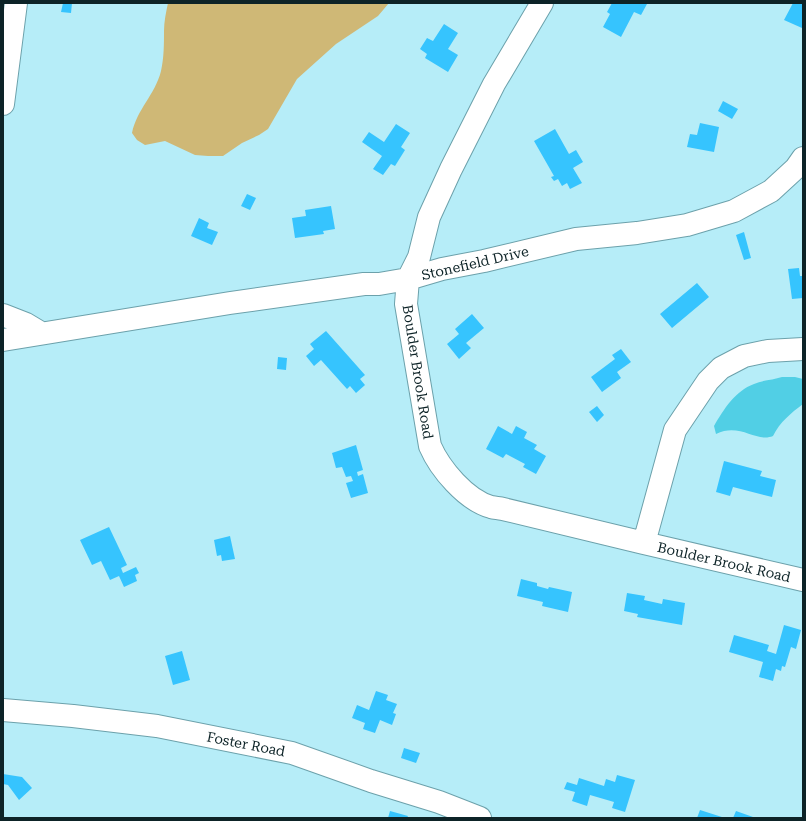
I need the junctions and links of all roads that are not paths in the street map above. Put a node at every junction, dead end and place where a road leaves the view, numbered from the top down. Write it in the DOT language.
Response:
graph roads {
  1 [pos="16,3"];
  2 [pos="542,3"];
  3 [pos="3,104"];
  4 [pos="803,158"];
  5 [pos="408,279"];
  6 [pos="3,315"];
  7 [pos="41,333"];
  8 [pos="3,340"];
  9 [pos="803,349"];
  10 [pos="644,543"];
  11 [pos="803,580"];
  12 [pos="3,710"];
  13 [pos="480,818"];
  1 -- 3 [label="street"];
  2 -- 5 [label="street, Stonefield Drive"];
  4 -- 5 [label="street, Stonefield Drive"];
  5 -- 7 [label="street"];
  5 -- 10 [label="street, Boulder Brook Road"];
  6 -- 7 [label="street"];
  7 -- 8 [label="street"];
  9 -- 10 [label="street, Boulder Brook Road"];
  10 -- 11 [label="street, Boulder Brook Road"];
  12 -- 13 [label="street, Foster Road"];
}
